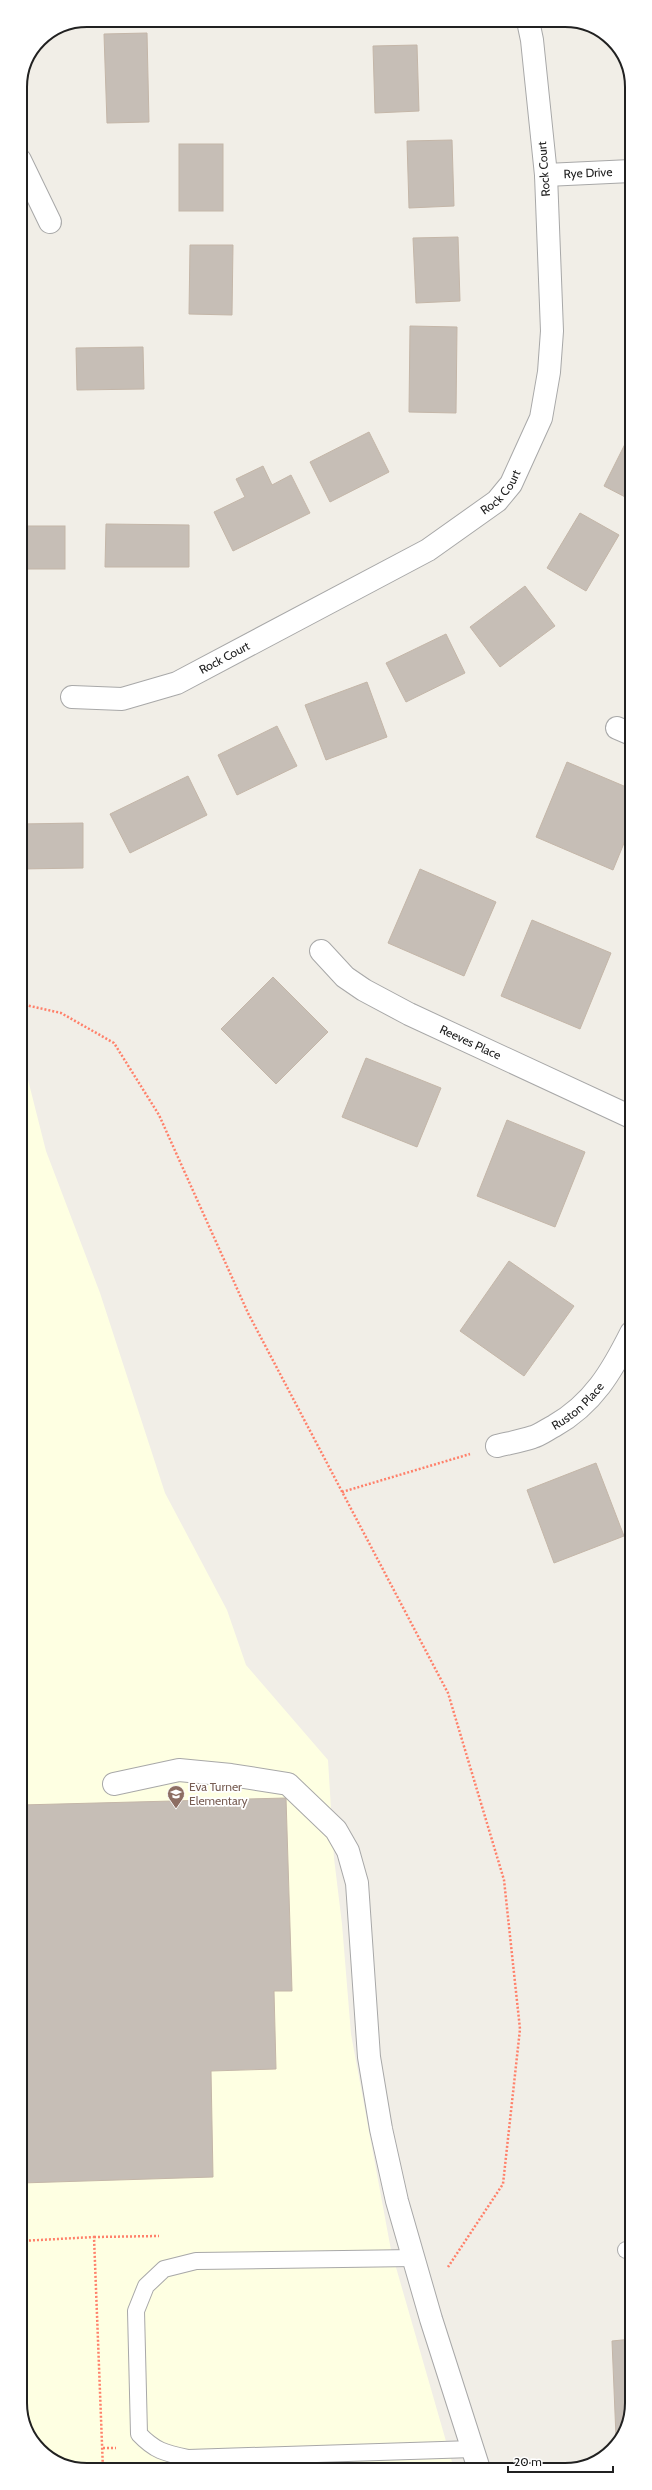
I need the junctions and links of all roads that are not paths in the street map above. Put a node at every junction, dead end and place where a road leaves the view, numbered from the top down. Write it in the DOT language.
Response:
graph roads {
  1 [pos="529,27"];
  2 [pos="625,171"];
  3 [pos="27,174"];
  4 [pos="546,175"];
  5 [pos="50,222"];
  6 [pos="72,697"];
  7 [pos="321,951"];
  8 [pos="625,1114"];
  9 [pos="625,1345"];
  10 [pos="497,1446"];
  11 [pos="114,1784"];
  12 [pos="414,2258"];
  13 [pos="476,2459"];
  1 -- 4 [label="street, Rock Court"];
  2 -- 4 [label="street, Rye Drive"];
  3 -- 5 [label="street"];
  4 -- 6 [label="street, Rock Court"];
  7 -- 8 [label="street, Reeves Place"];
  9 -- 10 [label="street, Ruston Place"];
  11 -- 12 [label="street"];
  12 -- 13 [label="street"];
  12 -- 13 [label="lane"];
}
